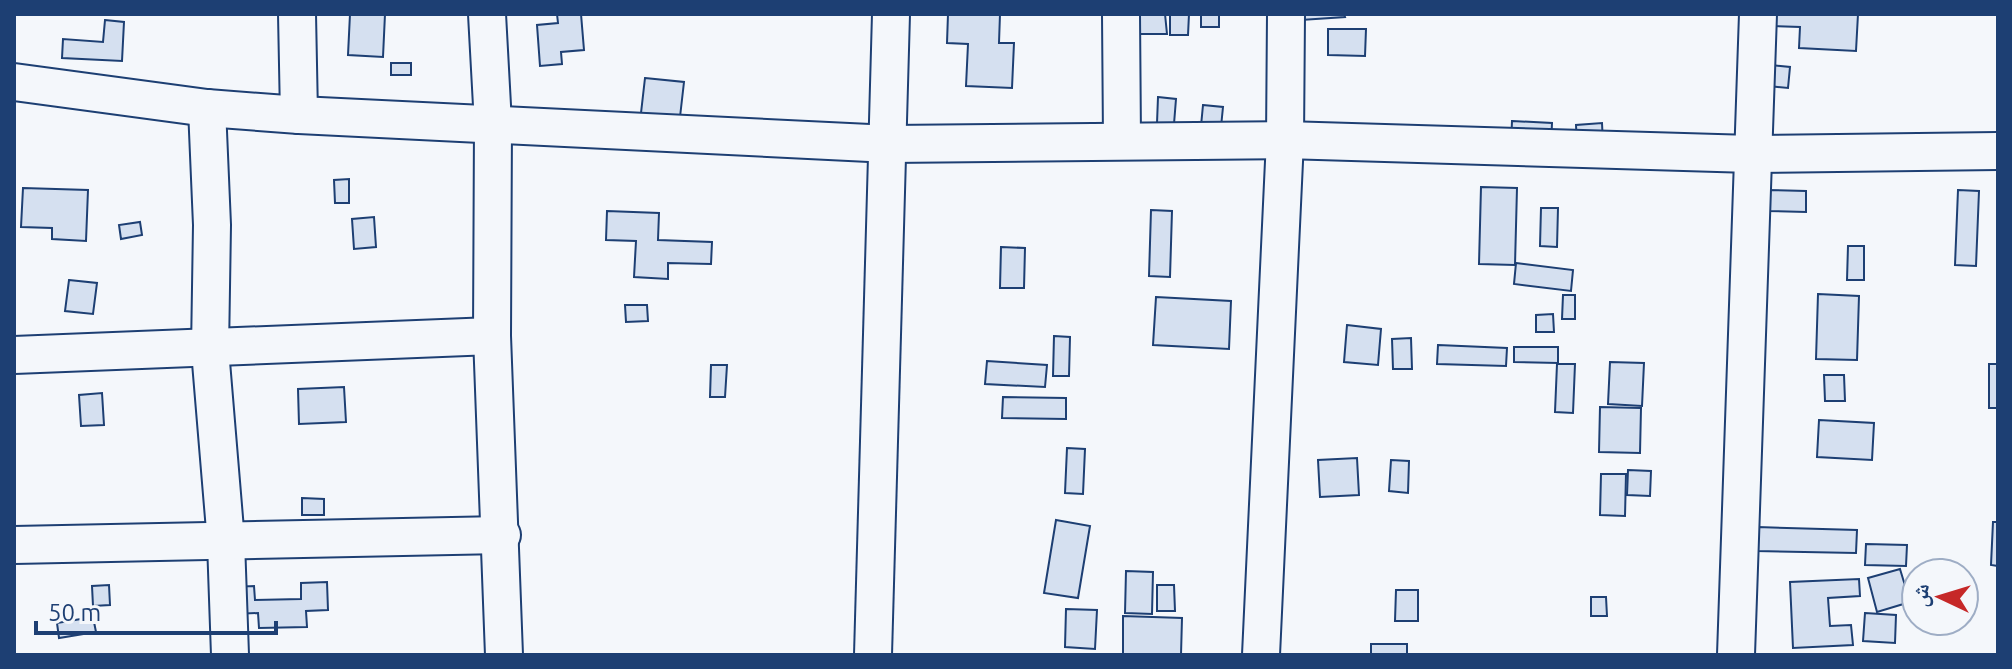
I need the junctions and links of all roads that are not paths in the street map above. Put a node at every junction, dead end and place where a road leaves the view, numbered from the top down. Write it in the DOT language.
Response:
graph roads {
  1 [pos="297,14"];
  2 [pos="487,14"];
  3 [pos="891,14"];
  4 [pos="1121,14"];
  5 [pos="1286,14"];
  6 [pos="1758,14"];
  7 [pos="14,82"];
  8 [pos="207,108"];
  9 [pos="299,115"];
  10 [pos="493,124"];
  11 [pos="1122,140"];
  12 [pos="1285,140"];
  13 [pos="890,144"];
  14 [pos="1998,151"];
  15 [pos="1751,154"];
  16 [pos="492,336"];
  17 [pos="210,350"];
  18 [pos="14,355"];
  19 [pos="502,535"];
  20 [pos="226,542"];
  21 [pos="14,545"];
  22 [pos="230,655"];
  23 [pos="504,655"];
  24 [pos="873,655"];
  25 [pos="1261,655"];
  26 [pos="1736,655"];
  1 -- 9 [label="street"];
  2 -- 10 [label="street"];
  3 -- 13 [label="street"];
  4 -- 11 [label="street"];
  5 -- 12 [label="street"];
  6 -- 15 [label="street"];
  7 -- 8 [label="street"];
  8 -- 9 [label="street"];
  8 -- 17 [label="street"];
  9 -- 10 [label="street"];
  10 -- 13 [label="street"];
  10 -- 16 [label="street"];
  11 -- 12 [label="street"];
  11 -- 13 [label="street"];
  12 -- 15 [label="street"];
  12 -- 25 [label="street"];
  13 -- 24 [label="street"];
  14 -- 15 [label="street"];
  15 -- 26 [label="street"];
  16 -- 17 [label="street"];
  16 -- 19 [label="street"];
  17 -- 18 [label="street"];
  17 -- 20 [label="street"];
  19 -- 20 [label="street"];
  19 -- 23 [label="street"];
  20 -- 21 [label="street"];
  20 -- 22 [label="street"];
}
